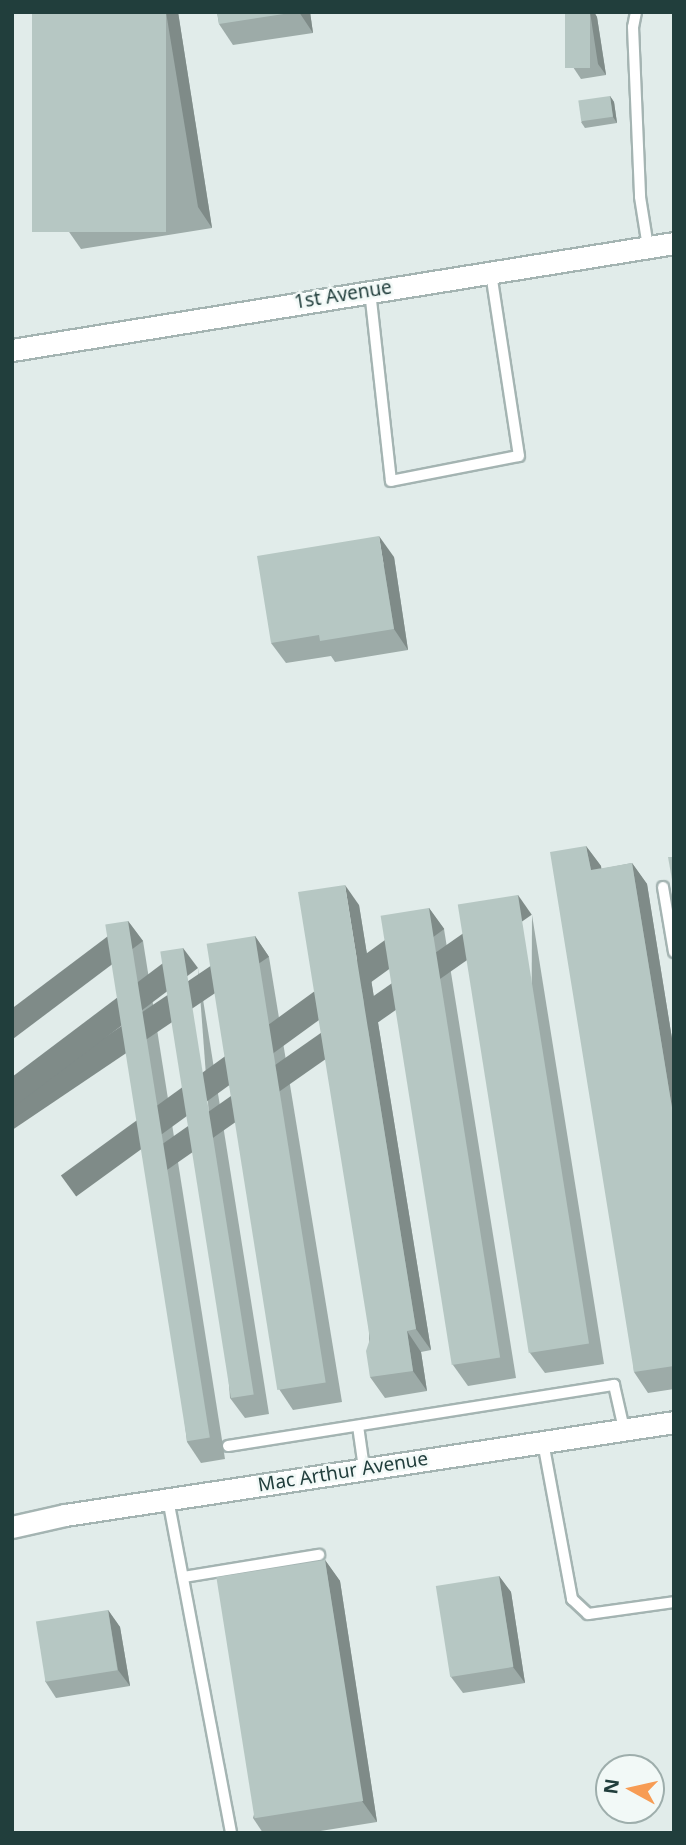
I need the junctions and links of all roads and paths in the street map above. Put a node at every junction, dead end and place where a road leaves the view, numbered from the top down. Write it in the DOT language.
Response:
graph roads {
  1 [pos="636,12"];
  2 [pos="674,243"];
  3 [pos="648,247"];
  4 [pos="491,271"];
  5 [pos="370,291"];
  6 [pos="12,350"];
  7 [pos="663,887"];
  8 [pos="674,952"];
  9 [pos="674,1422"];
  10 [pos="358,1426"];
  11 [pos="624,1429"];
  12 [pos="542,1442"];
  13 [pos="228,1446"];
  14 [pos="364,1468"];
  15 [pos="169,1499"];
  16 [pos="12,1527"];
  17 [pos="319,1555"];
  18 [pos="184,1577"];
  19 [pos="674,1602"];
  20 [pos="231,1833"];
  1 -- 3 [label="lane"];
  2 -- 3 [label="street, 1st Avenue"];
  3 -- 4 [label="street, 1st Avenue"];
  4 -- 5 [label="street, 1st Avenue"];
  4 -- 5 [label="lane"];
  5 -- 6 [label="street, 1st Avenue"];
  7 -- 8 [label="lane"];
  9 -- 11 [label="street, Mac Arthur Avenue"];
  10 -- 11 [label="lane"];
  10 -- 13 [label="lane"];
  10 -- 14 [label="lane"];
  11 -- 12 [label="street, Mac Arthur Avenue"];
  12 -- 14 [label="street, Mac Arthur Avenue"];
  12 -- 19 [label="lane"];
  14 -- 15 [label="street, Mac Arthur Avenue"];
  15 -- 16 [label="street, Mac Arthur Avenue"];
  15 -- 18 [label="lane"];
  17 -- 18 [label="lane"];
  18 -- 20 [label="lane"];
}
